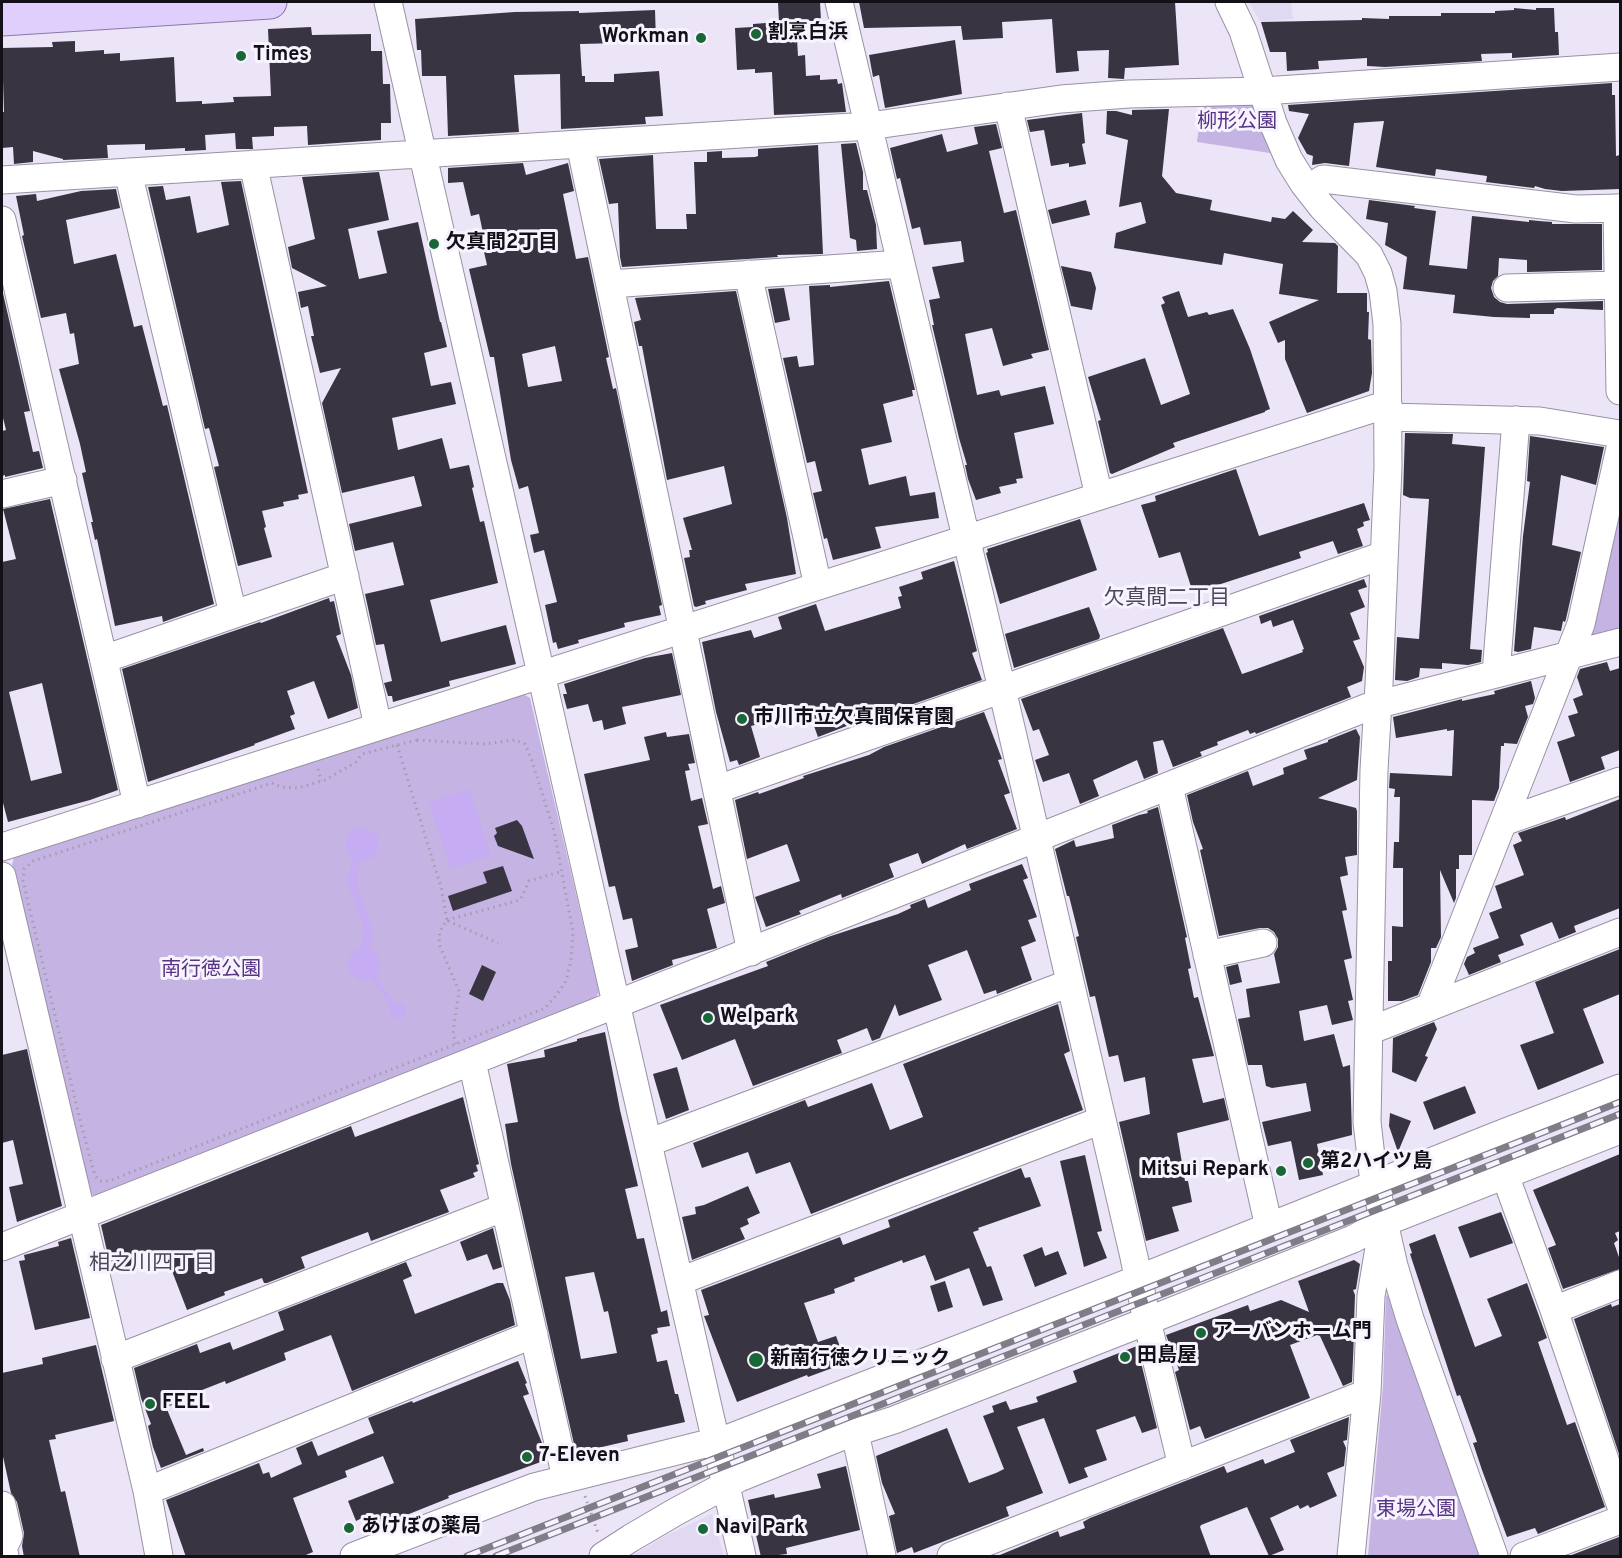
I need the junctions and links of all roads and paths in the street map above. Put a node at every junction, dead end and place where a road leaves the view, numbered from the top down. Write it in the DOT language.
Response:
graph roads {
  1 [pos="270,2"];
  2 [pos="388,2"];
  3 [pos="839,2"];
  4 [pos="1229,2"];
  5 [pos="2,19"];
  6 [pos="1620,67"];
  7 [pos="1263,91"];
  8 [pos="1008,106"];
  9 [pos="869,126"];
  10 [pos="580,144"];
  11 [pos="422,153"];
  12 [pos="253,164"];
  13 [pos="128,172"];
  14 [pos="2,180"];
  15 [pos="1308,189"];
  16 [pos="1619,208"];
  17 [pos="2,220"];
  18 [pos="901,264"];
  19 [pos="748,274"];
  20 [pos="610,284"];
  21 [pos="1618,285"];
  22 [pos="1507,288"];
  23 [pos="1620,391"];
  24 [pos="1388,410"];
  25 [pos="1516,420"];
  26 [pos="1620,434"];
  27 [pos="1620,448"];
  28 [pos="63,480"];
  29 [pos="2,494"];
  30 [pos="1099,496"];
  31 [pos="966,538"];
  32 [pos="1384,555"];
  33 [pos="345,576"];
  34 [pos="818,586"];
  35 [pos="233,614"];
  36 [pos="682,628"];
  37 [pos="1620,642"];
  38 [pos="1569,655"];
  39 [pos="104,658"];
  40 [pos="540,674"];
  41 [pos="1496,674"];
  42 [pos="1002,689"];
  43 [pos="1378,705"];
  44 [pos="378,726"];
  45 [pos="397,745"];
  46 [pos="1620,781"];
  47 [pos="1169,786"];
  48 [pos="718,789"];
  49 [pos="137,804"];
  50 [pos="1503,822"];
  51 [pos="1036,839"];
  52 [pos="2,847"];
  53 [pos="572,869"];
  54 [pos="561,872"];
  55 [pos="2,876"];
  56 [pos="447,920"];
  57 [pos="1620,932"];
  58 [pos="498,943"];
  59 [pos="1263,943"];
  60 [pos="751,952"];
  61 [pos="1207,955"];
  62 [pos="1070,983"];
  63 [pos="617,1005"];
  64 [pos="1430,1007"];
  65 [pos="1369,1031"];
  66 [pos="464,1053"];
  67 [pos="1620,1088"];
  68 [pos="1102,1120"];
  69 [pos="1620,1130"];
  70 [pos="648,1143"];
  71 [pos="1504,1175"];
  72 [pos="1375,1184"];
  73 [pos="505,1207"];
  74 [pos="81,1215"];
  75 [pos="1383,1223"];
  76 [pos="1269,1227"];
  77 [pos="2,1247"];
  78 [pos="1138,1280"];
  79 [pos="680,1281"];
  80 [pos="1620,1284"];
  81 [pos="1554,1310"];
  82 [pos="1147,1321"];
  83 [pos="534,1334"];
  84 [pos="116,1359"];
  85 [pos="1367,1393"];
  86 [pos="855,1432"];
  87 [pos="716,1442"];
  88 [pos="1182,1466"];
  89 [pos="572,1476"];
  90 [pos="726,1484"];
  91 [pos="147,1491"];
  92 [pos="1620,1504"];
  93 [pos="2,1505"];
  94 [pos="1620,1520"];
  95 [pos="3,1552"];
  96 [pos="1346,1555"];
  97 [pos="604,1556"];
  98 [pos="159,1557"];
  99 [pos="354,1557"];
  100 [pos="742,1557"];
  101 [pos="882,1557"];
  102 [pos="951,1557"];
  103 [pos="1494,1557"];
  104 [pos="1524,1557"];
  1 -- 5 [label="main road"];
  2 -- 11 [label="street"];
  3 -- 9 [label="street"];
  4 -- 7 [label="street"];
  6 -- 7 [label="street"];
  7 -- 8 [label="street"];
  7 -- 15 [label="street"];
  8 -- 9 [label="street"];
  8 -- 30 [label="street"];
  9 -- 10 [label="street"];
  9 -- 18 [label="street"];
  10 -- 11 [label="street"];
  10 -- 20 [label="street"];
  11 -- 12 [label="street"];
  11 -- 40 [label="street"];
  12 -- 13 [label="street"];
  12 -- 33 [label="street"];
  13 -- 14 [label="street"];
  13 -- 35 [label="street"];
  15 -- 16 [label="street"];
  15 -- 24 [label="street"];
  16 -- 21 [label="street"];
  17 -- 28 [label="street"];
  18 -- 19 [label="street"];
  18 -- 31 [label="street"];
  19 -- 20 [label="street"];
  19 -- 34 [label="street"];
  20 -- 36 [label="street"];
  21 -- 22 [label="street"];
  21 -- 23 [label="street"];
  24 -- 25 [label="street"];
  24 -- 30 [label="street"];
  24 -- 32 [label="street"];
  25 -- 26 [label="street"];
  25 -- 41 [label="street"];
  27 -- 38 [label="street"];
  28 -- 29 [label="street"];
  28 -- 39 [label="street"];
  30 -- 31 [label="street"];
  31 -- 34 [label="street"];
  31 -- 42 [label="street"];
  32 -- 42 [label="street"];
  32 -- 43 [label="street"];
  33 -- 35 [label="street"];
  33 -- 44 [label="street"];
  34 -- 36 [label="street"];
  35 -- 39 [label="street"];
  36 -- 40 [label="street"];
  36 -- 48 [label="street"];
  37 -- 38 [label="street"];
  38 -- 41 [label="street"];
  38 -- 50 [label="street"];
  39 -- 49 [label="street"];
  40 -- 44 [label="street"];
  40 -- 63 [label="street"];
  41 -- 43 [label="street"];
  42 -- 48 [label="street"];
  42 -- 51 [label="street"];
  43 -- 47 [label="street"];
  43 -- 65 [label="street"];
  44 -- 49 [label="street"];
  45 -- 54 [label="path"];
  45 -- 56 [label="path"];
  45 -- 66 [label="path"];
  46 -- 50 [label="street"];
  47 -- 51 [label="street"];
  47 -- 61 [label="street"];
  48 -- 60 [label="street"];
  49 -- 52 [label="street"];
  50 -- 64 [label="street"];
  51 -- 60 [label="street"];
  51 -- 62 [label="street"];
  53 -- 54 [label="path"];
  54 -- 56 [label="path"];
  54 -- 66 [label="path"];
  55 -- 74 [label="street"];
  56 -- 58 [label="path"];
  56 -- 66 [label="path"];
  57 -- 64 [label="street"];
  59 -- 61 [label="street"];
  60 -- 63 [label="street"];
  61 -- 76 [label="street"];
  62 -- 68 [label="street"];
  62 -- 70 [label="street"];
  63 -- 66 [label="street"];
  63 -- 70 [label="street"];
  64 -- 65 [label="street"];
  65 -- 72 [label="street"];
  66 -- 73 [label="street"];
  66 -- 74 [label="street"];
  67 -- 72 [label="street"];
  68 -- 78 [label="street"];
  68 -- 79 [label="street"];
  69 -- 71 [label="street"];
  70 -- 79 [label="street"];
  71 -- 75 [label="street"];
  71 -- 81 [label="street"];
  72 -- 75 [label="street"];
  72 -- 76 [label="street"];
  73 -- 83 [label="street"];
  73 -- 84 [label="street"];
  74 -- 77 [label="street"];
  74 -- 84 [label="street"];
  75 -- 82 [label="street"];
  75 -- 85 [label="street"];
  75 -- 103 [label="street"];
  76 -- 78 [label="street"];
  78 -- 82 [label="street"];
  78 -- 87 [label="street"];
  79 -- 87 [label="street"];
  80 -- 81 [label="street"];
  81 -- 92 [label="street"];
  82 -- 86 [label="street"];
  82 -- 88 [label="street"];
  83 -- 89 [label="street"];
  83 -- 91 [label="street"];
  84 -- 91 [label="street"];
  85 -- 88 [label="street"];
  85 -- 96 [label="street"];
  86 -- 90 [label="street"];
  86 -- 101 [label="street"];
  87 -- 89 [label="street"];
  87 -- 90 [label="street"];
  88 -- 102 [label="street"];
  89 -- 97 [label="path"];
  89 -- 99 [label="street"];
  90 -- 97 [label="street"];
  90 -- 100 [label="street"];
  91 -- 98 [label="street"];
  93 -- 95 [label="street"];
  94 -- 104 [label="street"];
}
